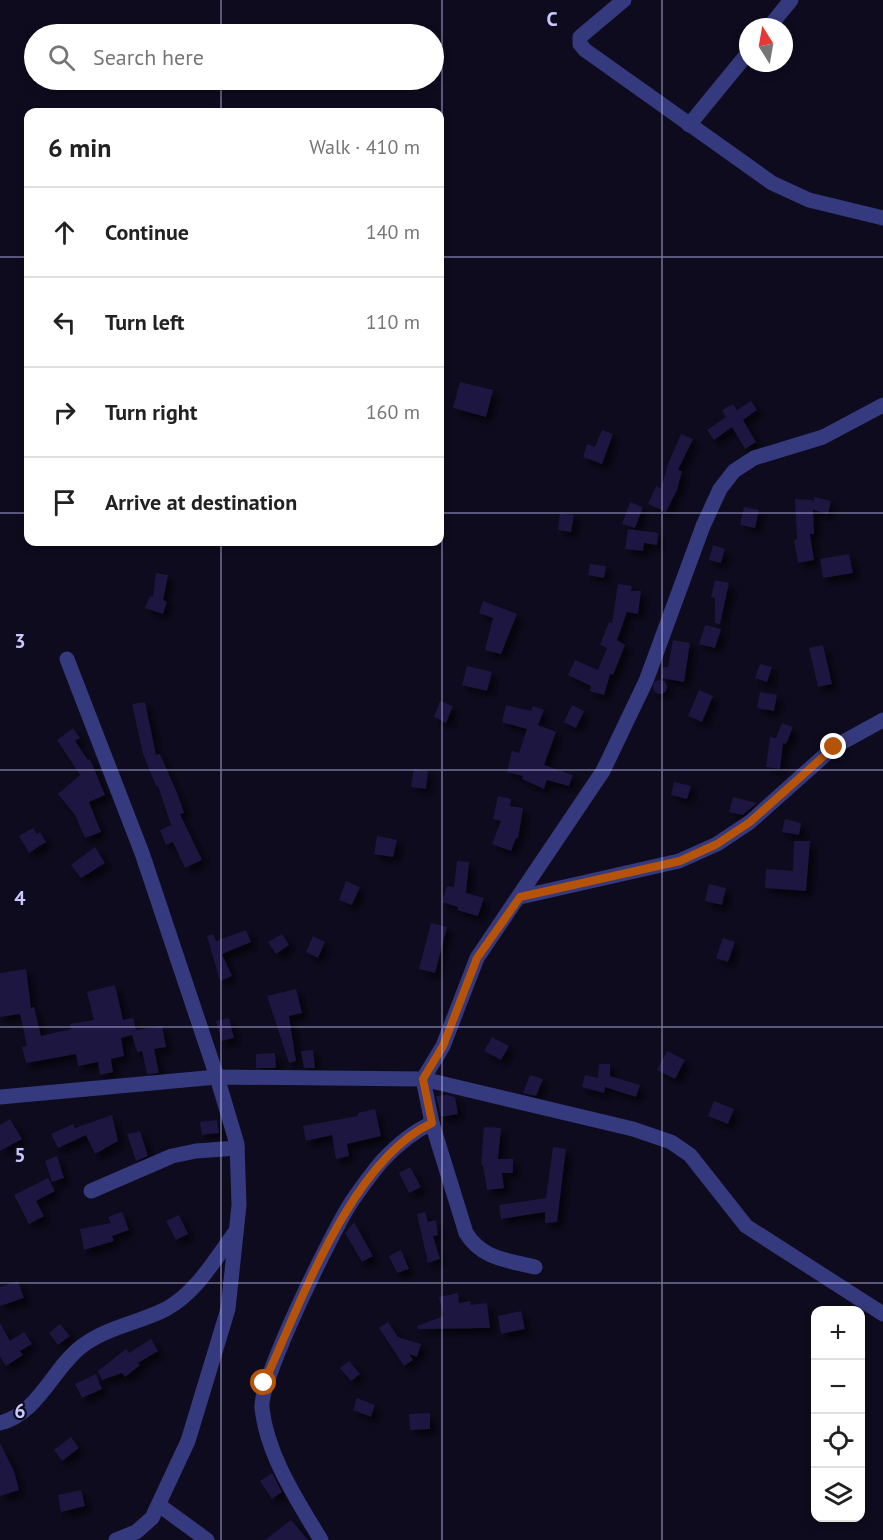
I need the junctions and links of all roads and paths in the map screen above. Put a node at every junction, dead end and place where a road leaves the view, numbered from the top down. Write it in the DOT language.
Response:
graph roads {
  1 [pos="624,0"];
  2 [pos="791,0"];
  3 [pos="776,18"];
  4 [pos="739,64"];
  5 [pos="689,125"];
  6 [pos="883,218"];
  7 [pos="883,405"];
  8 [pos="67,659"];
  9 [pos="883,720"];
  10 [pos="520,897"];
  11 [pos="217,1077"];
  12 [pos="423,1079"];
  13 [pos="0,1097"];
  14 [pos="432,1123"];
  15 [pos="237,1148"];
  16 [pos="91,1191"];
  17 [pos="236,1230"];
  18 [pos="535,1268"];
  19 [pos="883,1314"];
  20 [pos="0,1423"];
  21 [pos="159,1505"];
  22 [pos="116,1540"];
  23 [pos="207,1540"];
  24 [pos="321,1540"];
  1 -- 5 [label="street"];
  2 -- 3 [label="street"];
  4 -- 5 [label="street"];
  5 -- 6 [label="street"];
  7 -- 10 [label="street"];
  8 -- 11 [label="street"];
  9 -- 10 [label="street"];
  10 -- 12 [label="street"];
  11 -- 12 [label="street"];
  11 -- 13 [label="street"];
  11 -- 15 [label="street"];
  12 -- 14 [label="street"];
  12 -- 19 [label="street"];
  14 -- 18 [label="street"];
  14 -- 24 [label="street"];
  15 -- 16 [label="street"];
  15 -- 17 [label="street"];
  17 -- 20 [label="street"];
  17 -- 21 [label="street"];
  21 -- 22 [label="street"];
  21 -- 23 [label="street"];
}
